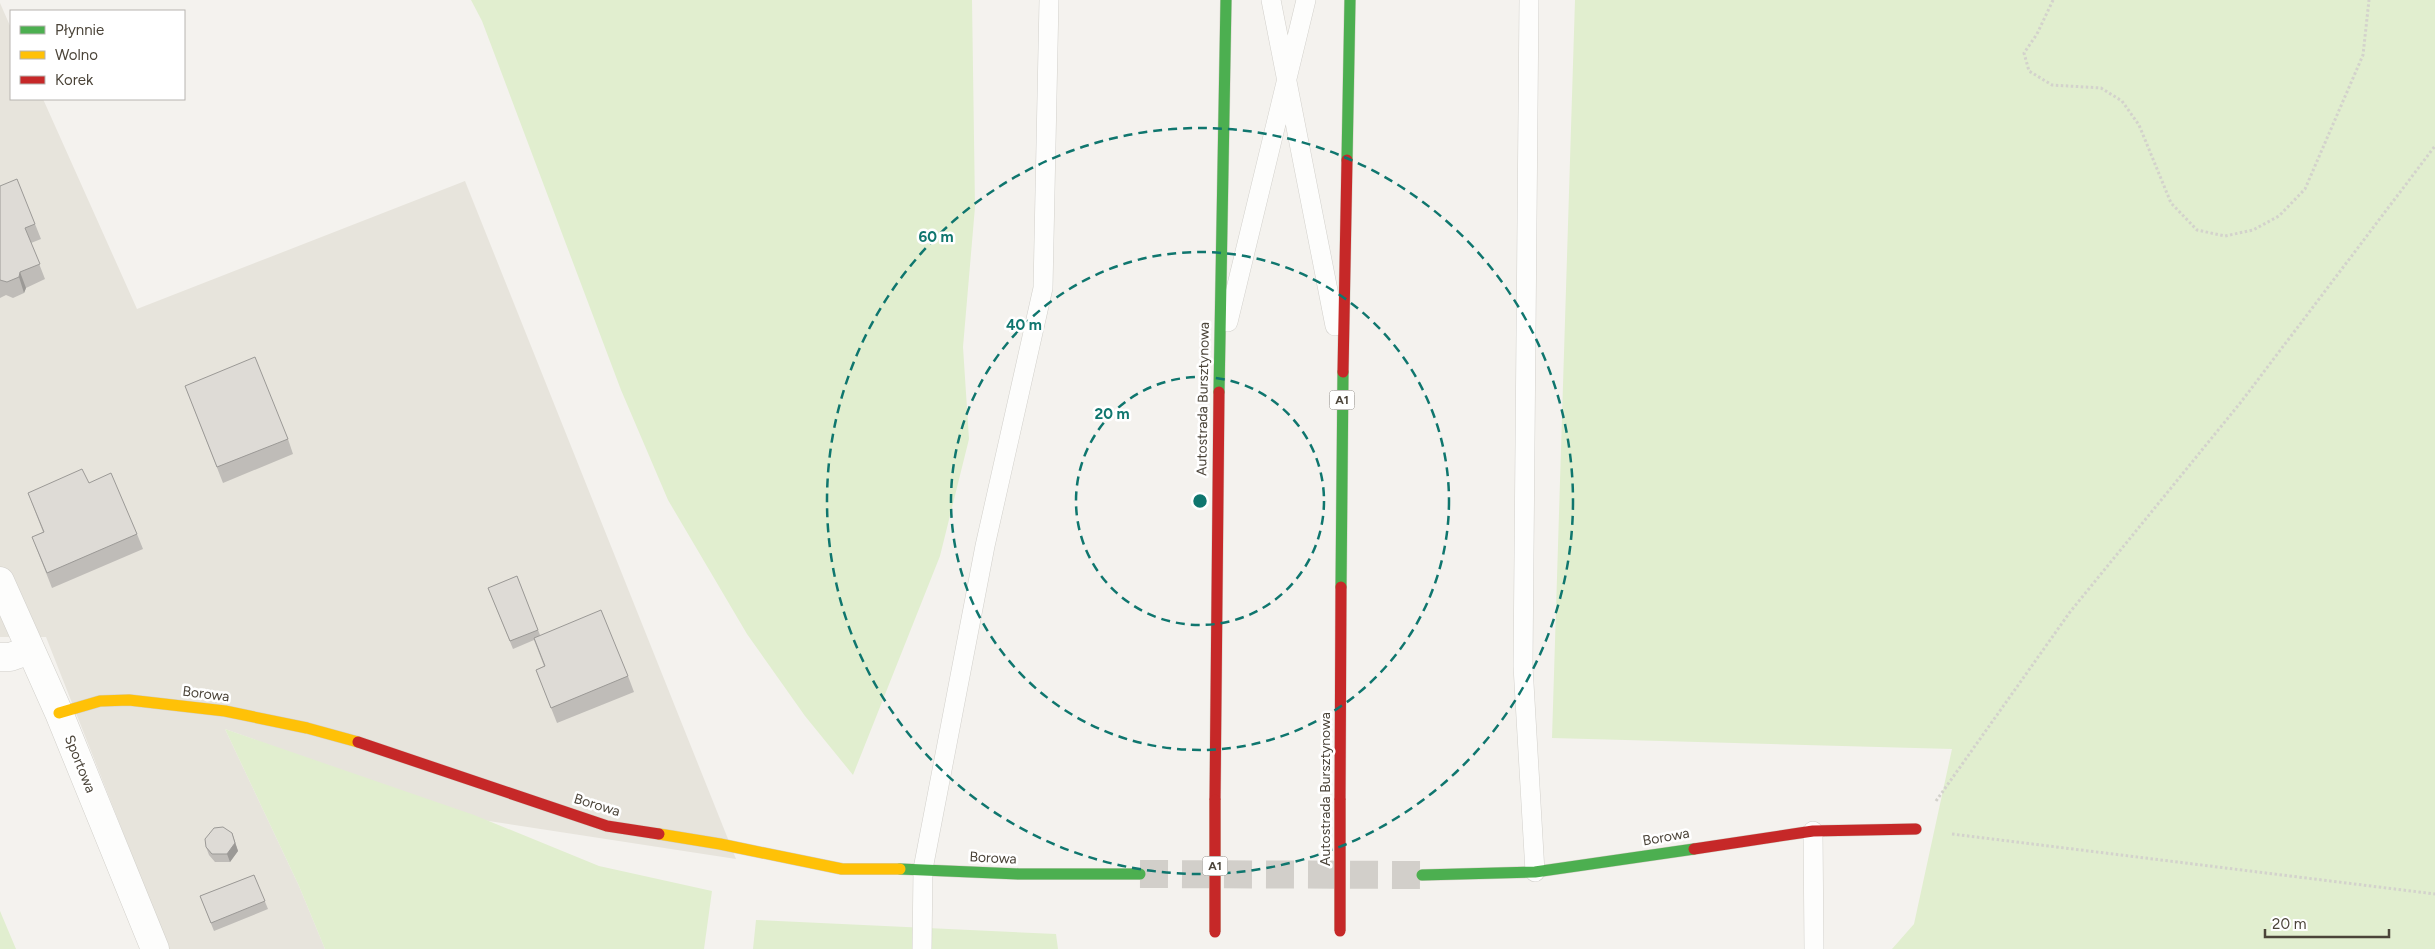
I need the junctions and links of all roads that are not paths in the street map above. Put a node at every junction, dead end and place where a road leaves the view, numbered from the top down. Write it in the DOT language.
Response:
graph roads {
  1 [pos="1049,0"];
  2 [pos="1226,0"];
  3 [pos="1271,0"];
  4 [pos="1306,0"];
  5 [pos="1350,0"];
  6 [pos="1529,0"];
  7 [pos="1286,80"];
  8 [pos="1219,361"];
  9 [pos="1343,364"];
  10 [pos="0,581"];
  11 [pos="30,650"];
  12 [pos="0,657"];
  13 [pos="59,713"];
  14 [pos="1916,829"];
  15 [pos="1813,830"];
  16 [pos="923,869"];
  17 [pos="1535,872"];
  18 [pos="1140,874"];
  19 [pos="1422,875"];
  20 [pos="1340,936"];
  21 [pos="1215,937"];
  22 [pos="155,949"];
  23 [pos="922,949"];
  24 [pos="1814,949"];
  1 -- 16 [label="lane"];
  2 -- 8 [label="main road, Autostrada Bursztynowa / A1"];
  3 -- 7 [label="lane"];
  4 -- 7 [label="lane"];
  5 -- 9 [label="main road, Autostrada Bursztynowa / A1"];
  6 -- 17 [label="lane"];
  7 -- 8 [label="lane"];
  7 -- 9 [label="lane"];
  8 -- 21 [label="main road, Autostrada Bursztynowa / A1, bridge"];
  9 -- 20 [label="main road, Autostrada Bursztynowa / A1, bridge"];
  10 -- 11 [label="street, Sportowa"];
  11 -- 12 [label="street"];
  11 -- 13 [label="street, Sportowa"];
  13 -- 16 [label="main road, Borowa"];
  13 -- 22 [label="street, Sportowa"];
  14 -- 15 [label="main road, Borowa"];
  15 -- 17 [label="main road, Borowa"];
  15 -- 24 [label="lane"];
  16 -- 18 [label="main road, Borowa"];
  16 -- 23 [label="lane"];
  17 -- 19 [label="main road, Borowa"];
}
